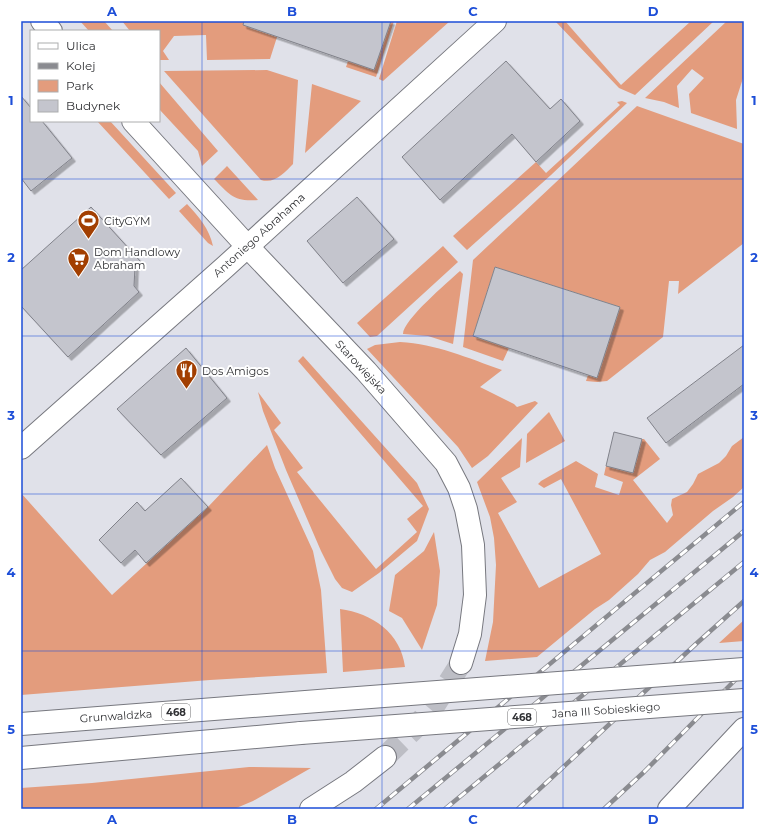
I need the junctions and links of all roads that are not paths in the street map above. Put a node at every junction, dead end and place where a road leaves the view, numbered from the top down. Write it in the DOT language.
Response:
graph roads {
  1 [pos="42,21"];
  2 [pos="495,21"];
  3 [pos="50,30"];
  4 [pos="134,122"];
  5 [pos="248,246"];
  6 [pos="21,448"];
  7 [pos="461,663"];
  8 [pos="744,669"];
  9 [pos="744,700"];
  10 [pos="21,724"];
  11 [pos="744,729"];
  12 [pos="385,757"];
  13 [pos="21,758"];
  14 [pos="311,809"];
  15 [pos="669,809"];
  1 -- 3 [label="main road"];
  2 -- 5 [label="main road, Antoniego Abrahama"];
  4 -- 5 [label="main road, Starowiejska"];
  5 -- 6 [label="main road, Antoniego Abrahama"];
  5 -- 7 [label="main road, Starowiejska"];
  8 -- 10 [label="main road, Grunwaldzka / 468, bridge"];
  9 -- 13 [label="main road, Jana III Sobieskiego / 468, bridge"];
  11 -- 15 [label="main road"];
  12 -- 14 [label="main road"];
}
